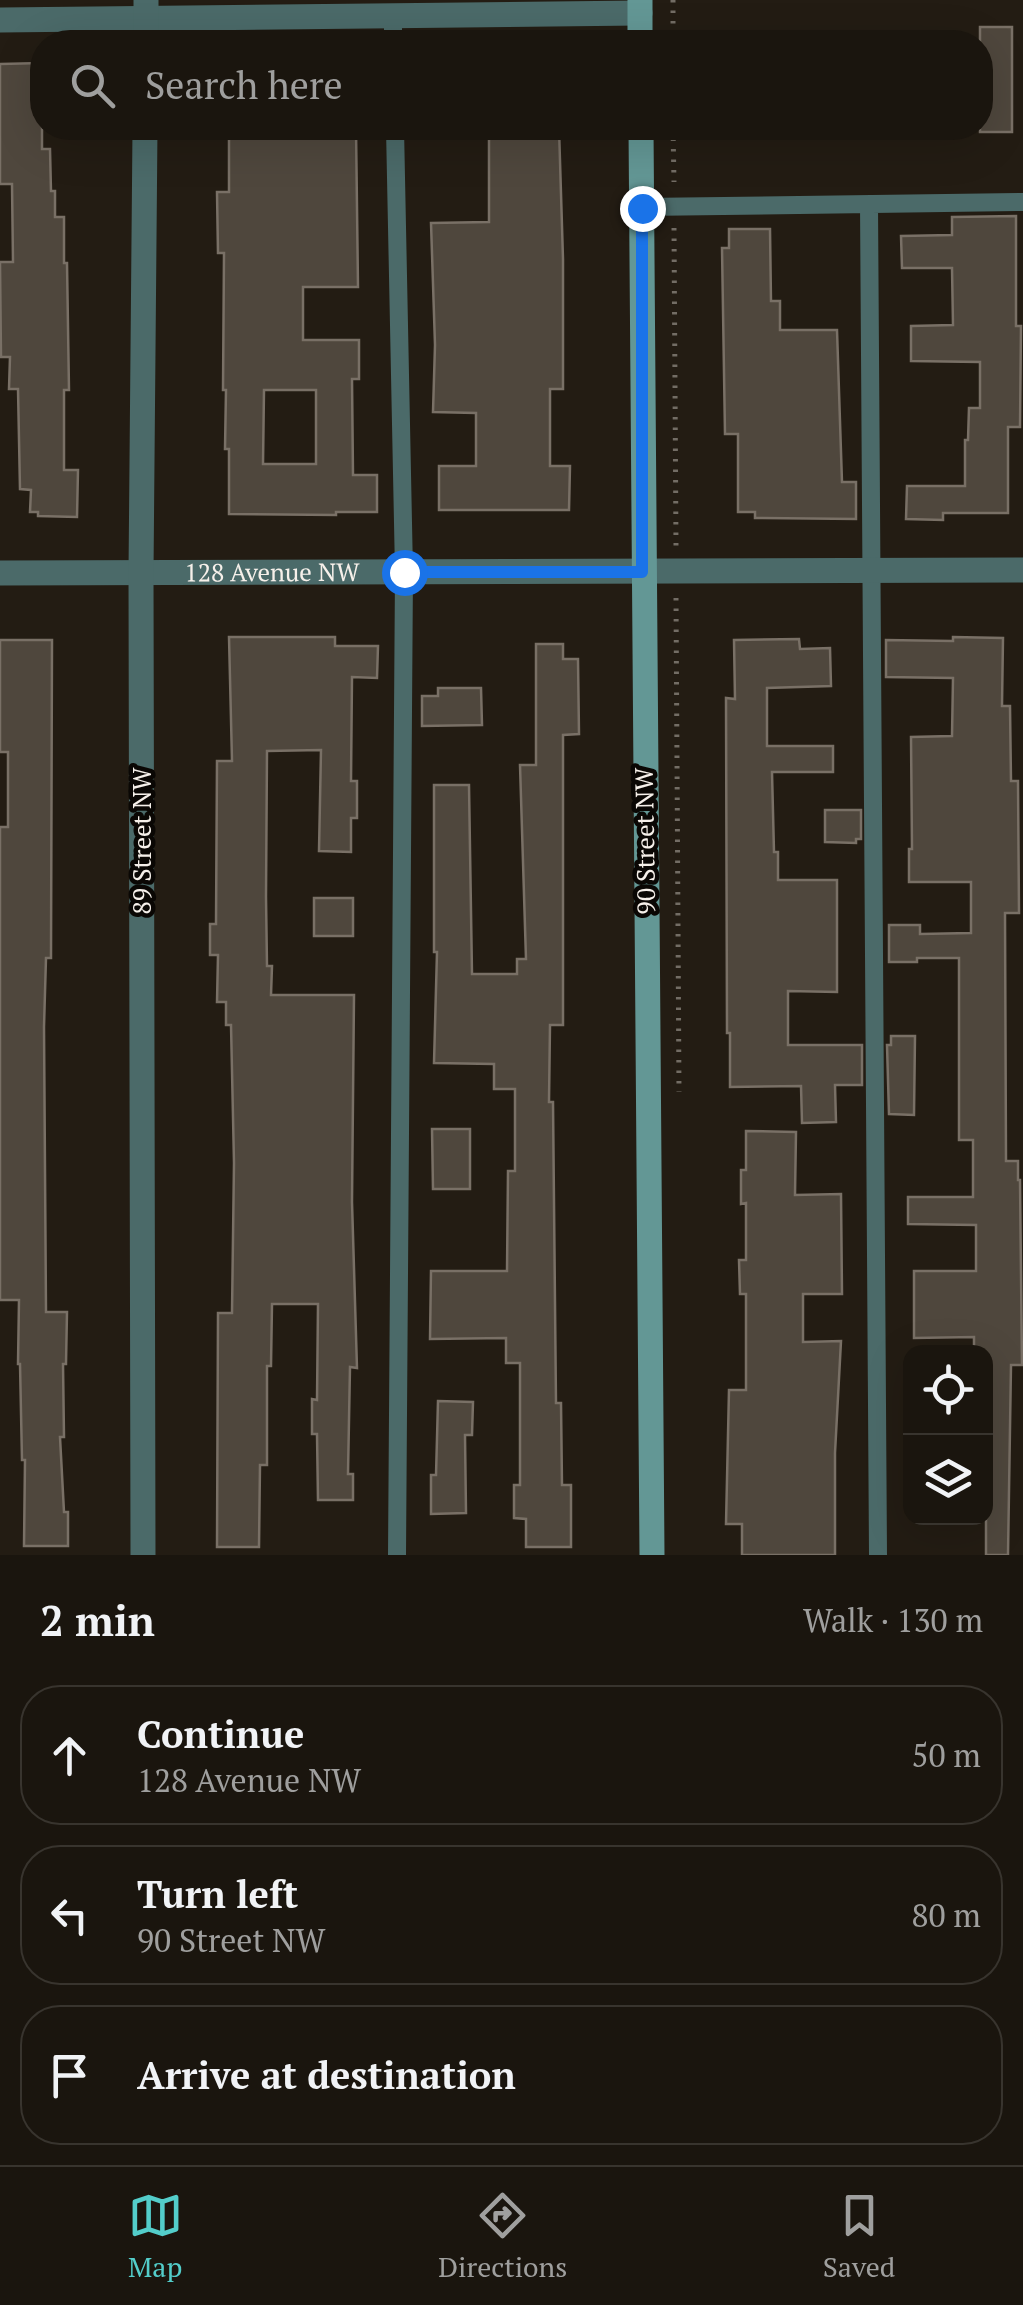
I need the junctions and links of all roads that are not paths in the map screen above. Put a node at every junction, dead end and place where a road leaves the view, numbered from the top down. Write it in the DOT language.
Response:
graph roads {
  1 [pos="640,7"];
  2 [pos="392,14"];
  3 [pos="0,20"];
  4 [pos="146,20"];
  5 [pos="393,30"];
  6 [pos="145,140"];
  7 [pos="395,140"];
  8 [pos="641,140"];
  9 [pos="1023,202"];
  10 [pos="869,204"];
  11 [pos="642,208"];
  12 [pos="1023,570"];
  13 [pos="404,572"];
  14 [pos="642,572"];
  15 [pos="872,572"];
  16 [pos="0,573"];
  17 [pos="141,573"];
  18 [pos="143,1555"];
  19 [pos="397,1555"];
  20 [pos="652,1555"];
  21 [pos="878,1555"];
  1 -- 2 [label="street"];
  2 -- 4 [label="street"];
  2 -- 5 [label="lane"];
  3 -- 4 [label="street"];
  6 -- 17 [label="street, 89 Street NW"];
  7 -- 13 [label="lane"];
  8 -- 11 [label="street, 90 Street NW"];
  9 -- 10 [label="lane"];
  10 -- 11 [label="lane"];
  10 -- 15 [label="lane"];
  11 -- 14 [label="street, 90 Street NW"];
  12 -- 15 [label="street, 128 Avenue NW"];
  13 -- 14 [label="street, 128 Avenue NW"];
  13 -- 17 [label="street, 128 Avenue NW"];
  13 -- 19 [label="lane"];
  14 -- 15 [label="street, 128 Avenue NW"];
  14 -- 20 [label="street, 90 Street NW"];
  15 -- 21 [label="lane"];
  16 -- 17 [label="street, 128 Avenue NW"];
  17 -- 18 [label="street, 89 Street NW"];
}
